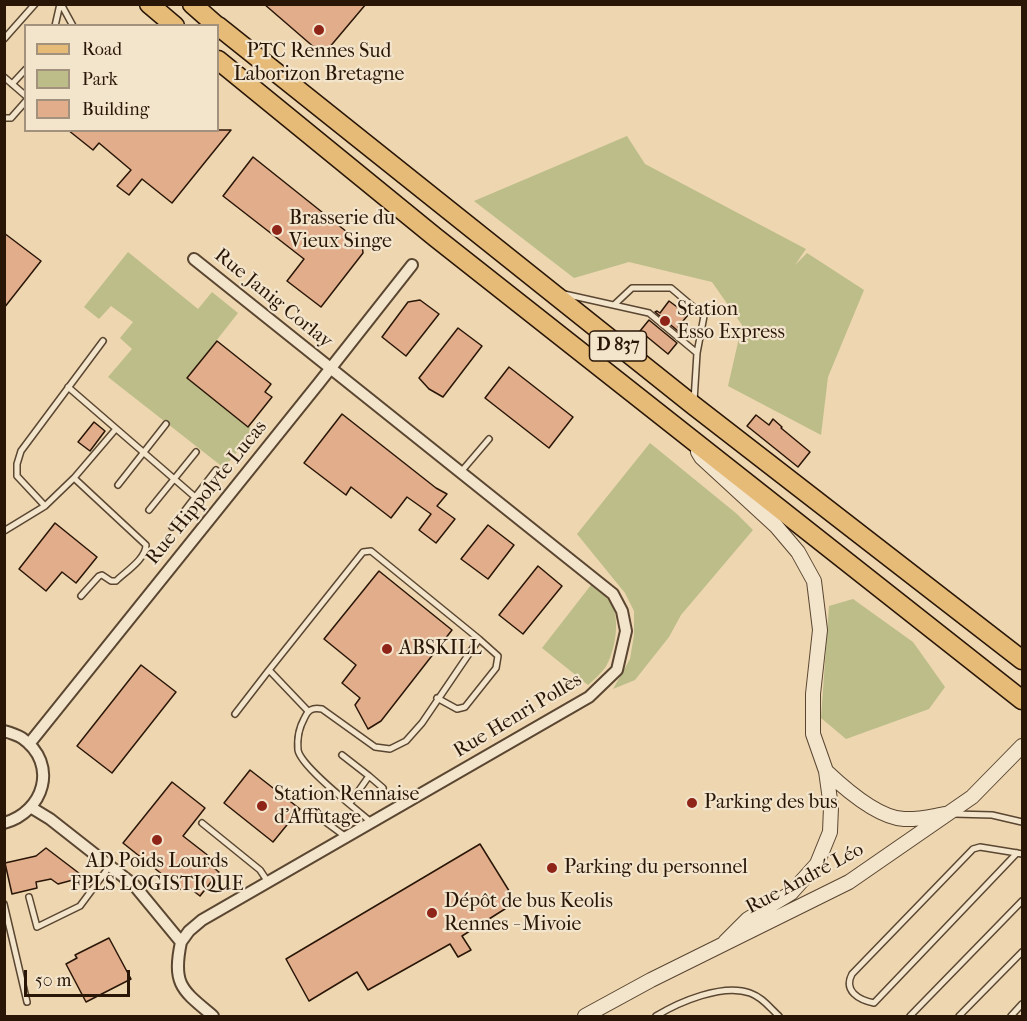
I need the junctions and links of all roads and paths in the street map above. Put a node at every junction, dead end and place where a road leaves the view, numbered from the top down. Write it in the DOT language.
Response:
graph roads {
  1 [pos="35,4"];
  2 [pos="61,4"];
  3 [pos="149,4"];
  4 [pos="192,4"];
  5 [pos="56,24"];
  6 [pos="72,24"];
  7 [pos="173,24"];
  8 [pos="215,24"];
  9 [pos="219,28"];
  10 [pos="4,39"];
  11 [pos="219,61"];
  12 [pos="24,71"];
  13 [pos="4,77"];
  14 [pos="12,84"];
  15 [pos="24,94"];
  16 [pos="24,103"];
  17 [pos="4,118"];
  18 [pos="194,259"];
  19 [pos="412,265"];
  20 [pos="549,291"];
  21 [pos="615,304"];
  22 [pos="103,341"];
  23 [pos="697,353"];
  24 [pos="330,368"];
  25 [pos="68,387"];
  26 [pos="693,405"];
  27 [pos="166,424"];
  28 [pos="115,430"];
  29 [pos="489,438"];
  30 [pos="693,439"];
  31 [pos="196,452"];
  32 [pos="142,453"];
  33 [pos="216,470"];
  34 [pos="460,473"];
  35 [pos="74,478"];
  36 [pos="174,480"];
  37 [pos="118,485"];
  38 [pos="195,497"];
  39 [pos="45,506"];
  40 [pos="149,510"];
  41 [pos="172,526"];
  42 [pos="4,531"];
  43 [pos="81,596"];
  44 [pos="479,639"];
  45 [pos="1020,653"];
  46 [pos="269,670"];
  47 [pos="437,698"];
  48 [pos="1023,700"];
  49 [pos="308,711"];
  50 [pos="234,714"];
  51 [pos="4,731"];
  52 [pos="29,744"];
  53 [pos="1023,746"];
  54 [pos="342,755"];
  55 [pos="826,771"];
  56 [pos="369,776"];
  57 [pos="383,788"];
  58 [pos="350,803"];
  59 [pos="32,808"];
  60 [pos="312,812"];
  61 [pos="949,814"];
  62 [pos="371,822"];
  63 [pos="1023,822"];
  64 [pos="4,823"];
  65 [pos="202,823"];
  66 [pos="346,837"];
  67 [pos="1020,853"];
  68 [pos="109,867"];
  69 [pos="268,882"];
  70 [pos="29,897"];
  71 [pos="1023,901"];
  72 [pos="4,904"];
  73 [pos="181,942"];
  74 [pos="725,942"];
  75 [pos="1023,952"];
  76 [pos="27,1002"];
  77 [pos="1023,1004"];
  78 [pos="213,1017"];
  79 [pos="585,1017"];
  80 [pos="656,1017"];
  81 [pos="779,1017"];
  82 [pos="910,1017"];
  83 [pos="959,1017"];
  84 [pos="1011,1017"];
  1 -- 10 [label="lane"];
  2 -- 5 [label="lane"];
  2 -- 6 [label="lane"];
  3 -- 7 [label="main road"];
  4 -- 8 [label="main road, D 837"];
  9 -- 20 [label="main road, D 837"];
  11 -- 30 [label="main road, D 837"];
  12 -- 14 [label="lane"];
  13 -- 14 [label="lane"];
  14 -- 15 [label="lane"];
  16 -- 17 [label="lane"];
  18 -- 24 [label="street, Rue Janig Corlay"];
  19 -- 24 [label="street, Rue Hippolyte Lucas"];
  20 -- 21 [label="lane"];
  20 -- 26 [label="main road, D 837"];
  21 -- 23 [label="lane"];
  21 -- 23 [label="lane"];
  22 -- 25 [label="lane"];
  23 -- 26 [label="lane"];
  24 -- 34 [label="street, Rue Henri Pollès"];
  24 -- 52 [label="street, Rue Hippolyte Lucas"];
  25 -- 28 [label="lane"];
  25 -- 39 [label="lane"];
  26 -- 45 [label="main road, D 837"];
  27 -- 32 [label="lane"];
  28 -- 32 [label="lane"];
  28 -- 35 [label="lane"];
  29 -- 34 [label="lane"];
  30 -- 48 [label="main road, D 837"];
  30 -- 55 [label="street"];
  31 -- 36 [label="lane"];
  32 -- 36 [label="lane"];
  32 -- 37 [label="lane"];
  33 -- 38 [label="lane"];
  34 -- 62 [label="street, Rue Henri Pollès"];
  35 -- 39 [label="lane"];
  35 -- 43 [label="lane"];
  36 -- 38 [label="lane"];
  36 -- 40 [label="lane"];
  38 -- 41 [label="lane"];
  39 -- 42 [label="lane"];
  44 -- 46 [label="lane"];
  44 -- 47 [label="lane"];
  44 -- 47 [label="lane"];
  46 -- 49 [label="lane"];
  46 -- 50 [label="lane"];
  47 -- 49 [label="lane"];
  49 -- 58 [label="lane"];
  51 -- 52 [label="street"];
  52 -- 59 [label="street"];
  53 -- 61 [label="street, Rue André Léo"];
  54 -- 56 [label="lane"];
  55 -- 61 [label="street"];
  55 -- 74 [label="street"];
  56 -- 57 [label="lane"];
  56 -- 58 [label="lane"];
  58 -- 62 [label="lane"];
  59 -- 64 [label="street"];
  59 -- 68 [label="street"];
  60 -- 66 [label="lane"];
  61 -- 63 [label="lane"];
  61 -- 74 [label="street, Rue André Léo"];
  62 -- 66 [label="street, Rue Henri Pollès"];
  65 -- 69 [label="lane"];
  66 -- 69 [label="street, Rue Henri Pollès"];
  67 -- 67 [label="lane"];
  68 -- 70 [label="lane"];
  68 -- 73 [label="street"];
  69 -- 73 [label="street, Rue Henri Pollès"];
  71 -- 82 [label="lane"];
  72 -- 76 [label="lane"];
  73 -- 78 [label="street"];
  74 -- 79 [label="street, Rue André Léo"];
  75 -- 83 [label="lane"];
  77 -- 84 [label="lane"];
  80 -- 81 [label="lane"];
}
